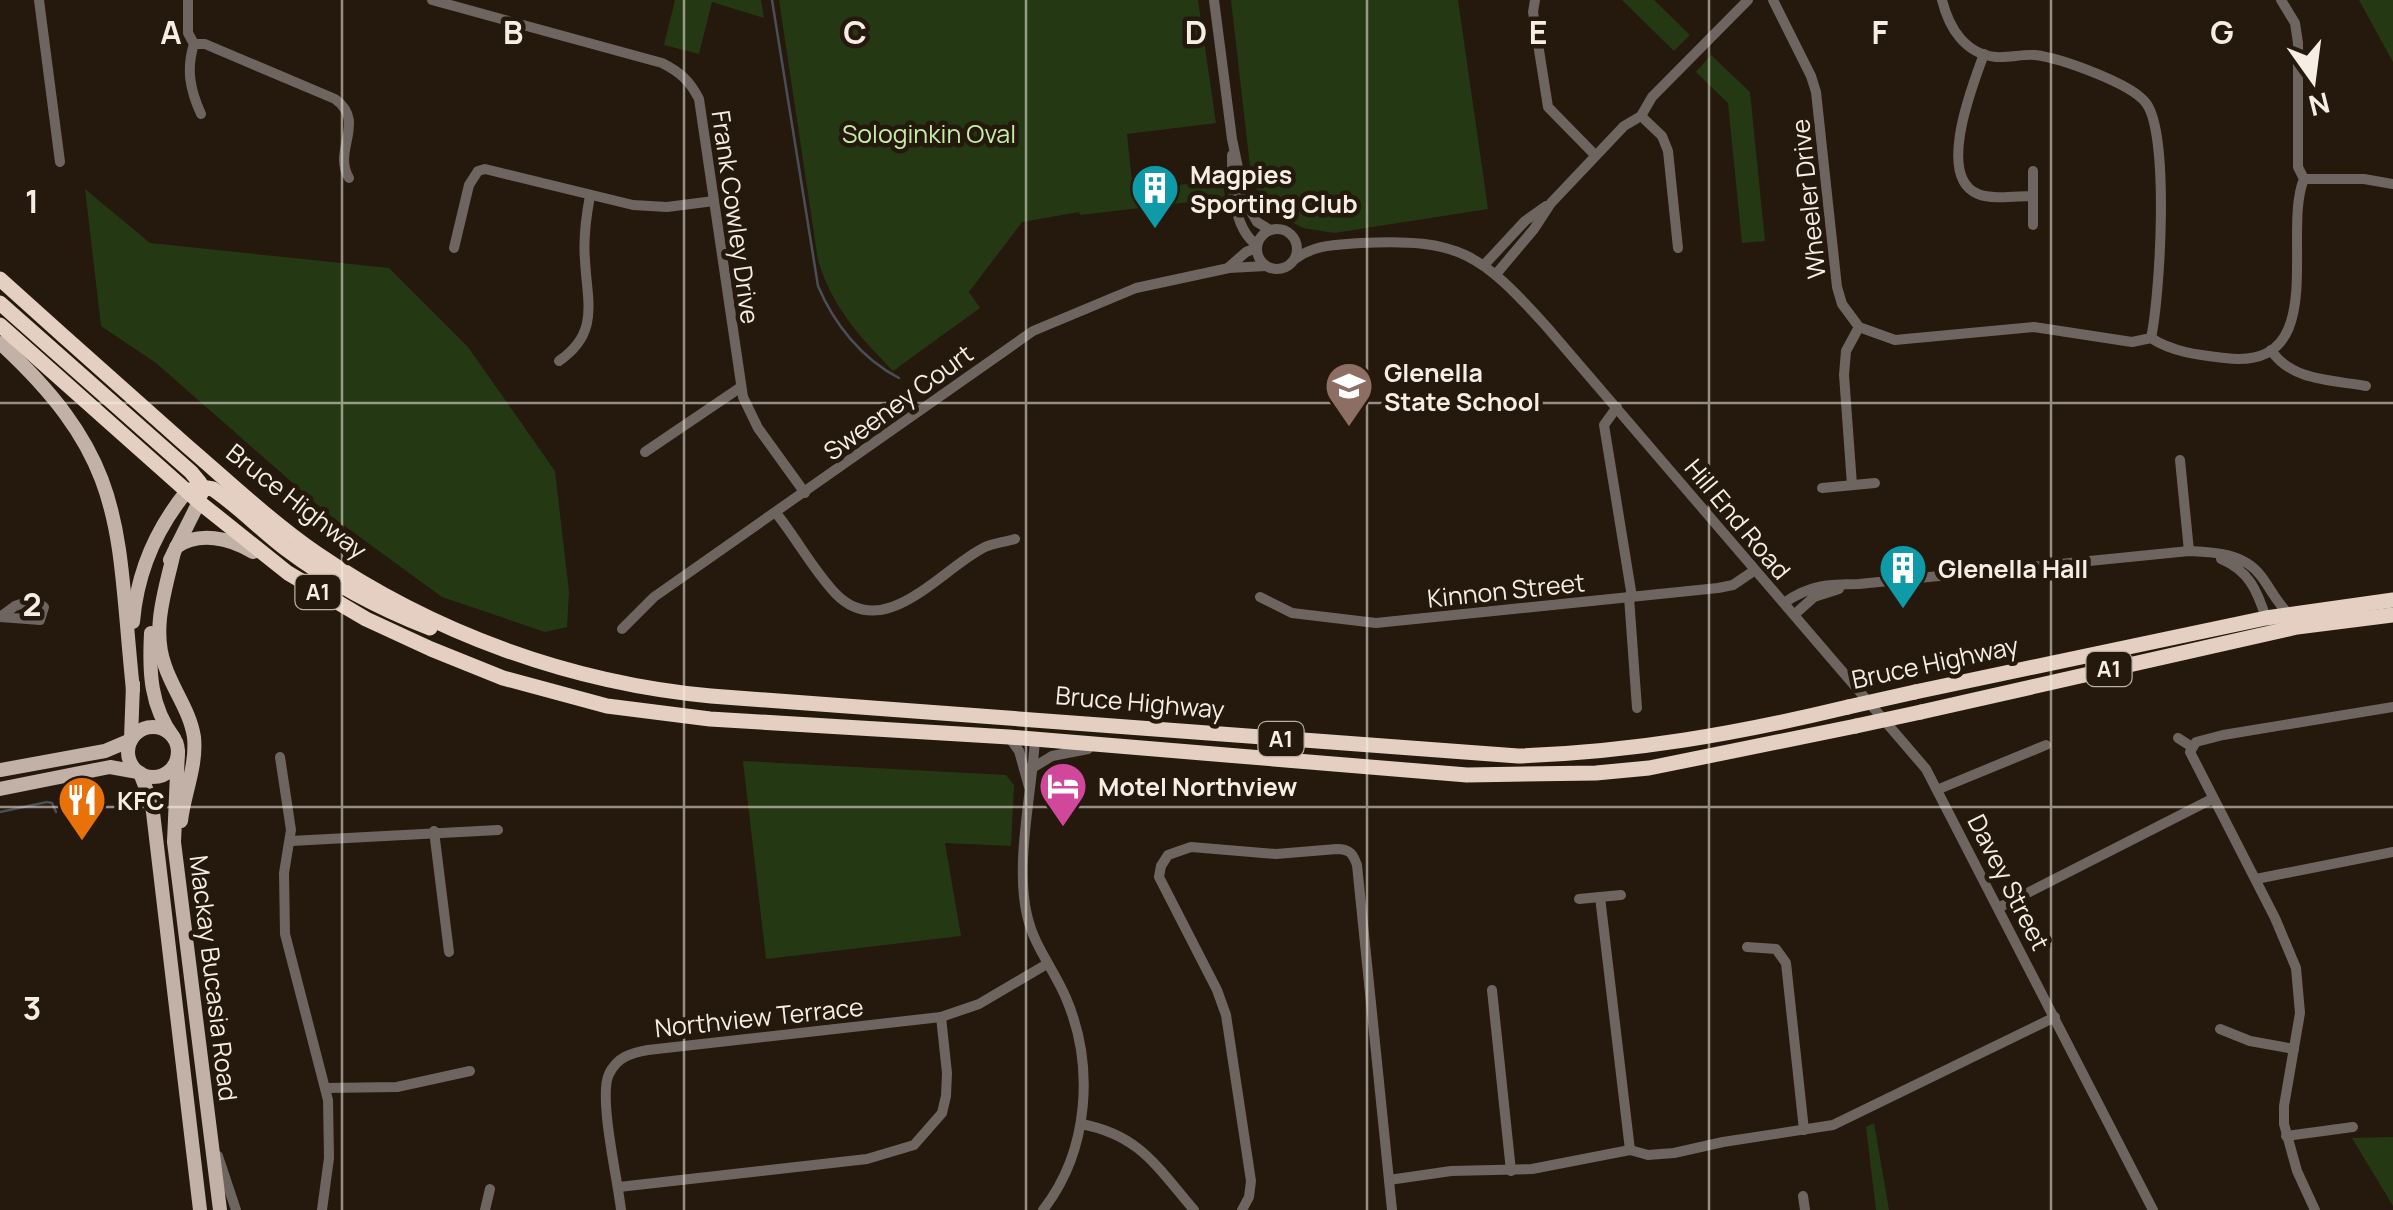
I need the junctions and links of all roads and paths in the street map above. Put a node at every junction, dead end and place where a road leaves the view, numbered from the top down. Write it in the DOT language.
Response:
graph roads {
  1 [pos="39,0"];
  2 [pos="188,0"];
  3 [pos="432,0"];
  4 [pos="1214,0"];
  5 [pos="1535,0"];
  6 [pos="1748,0"];
  7 [pos="1758,0"];
  8 [pos="1773,0"];
  9 [pos="1942,0"];
  10 [pos="2281,0"];
  11 [pos="194,44"];
  12 [pos="1984,54"];
  13 [pos="201,114"];
  14 [pos="1642,116"];
  15 [pos="1232,139"];
  16 [pos="1596,155"];
  17 [pos="60,162"];
  18 [pos="2033,171"];
  19 [pos="349,178"];
  20 [pos="2304,179"];
  21 [pos="2393,184"];
  22 [pos="590,196"];
  23 [pos="2033,196"];
  24 [pos="714,201"];
  25 [pos="1551,203"];
  26 [pos="2033,225"];
  27 [pos="1270,230"];
  28 [pos="1290,234"];
  29 [pos="1325,246"];
  30 [pos="1256,247"];
  31 [pos="454,248"];
  32 [pos="1678,248"];
  33 [pos="1294,259"];
  34 [pos="1485,264"];
  35 [pos="1266,266"];
  36 [pos="1229,268"];
  37 [pos="1496,273"];
  38 [pos="0,279"];
  39 [pos="0,303"];
  40 [pos="0,325"];
  41 [pos="1859,327"];
  42 [pos="2150,338"];
  43 [pos="0,343"];
  44 [pos="2271,350"];
  45 [pos="559,360"];
  46 [pos="2366,386"];
  47 [pos="741,387"];
  48 [pos="1617,407"];
  49 [pos="645,452"];
  50 [pos="2180,460"];
  51 [pos="1875,482"];
  52 [pos="1852,485"];
  53 [pos="1822,488"];
  54 [pos="196,493"];
  55 [pos="805,493"];
  56 [pos="776,513"];
  57 [pos="1015,540"];
  58 [pos="175,549"];
  59 [pos="2188,551"];
  60 [pos="2206,552"];
  61 [pos="1754,570"];
  62 [pos="288,573"];
  63 [pos="1859,584"];
  64 [pos="1260,597"];
  65 [pos="1630,597"];
  66 [pos="2393,600"];
  67 [pos="1784,603"];
  68 [pos="1794,614"];
  69 [pos="2393,615"];
  70 [pos="2266,618"];
  71 [pos="2293,620"];
  72 [pos="622,629"];
  73 [pos="547,666"];
  74 [pos="134,690"];
  75 [pos="838,704"];
  76 [pos="2393,707"];
  77 [pos="1638,708"];
  78 [pos="1009,737"];
  79 [pos="2178,738"];
  80 [pos="131,739"];
  81 [pos="1035,739"];
  82 [pos="176,744"];
  83 [pos="2046,745"];
  84 [pos="1104,746"];
  85 [pos="2192,747"];
  86 [pos="280,757"];
  87 [pos="1033,769"];
  88 [pos="0,770"];
  89 [pos="139,773"];
  90 [pos="1029,788"];
  91 [pos="0,789"];
  92 [pos="1940,789"];
  93 [pos="2212,799"];
  94 [pos="498,830"];
  95 [pos="434,831"];
  96 [pos="291,840"];
  97 [pos="2393,852"];
  98 [pos="178,866"];
  99 [pos="2256,879"];
  100 [pos="1621,894"];
  101 [pos="1600,897"];
  102 [pos="1579,899"];
  103 [pos="2000,908"];
  104 [pos="1747,947"];
  105 [pos="449,952"];
  106 [pos="1048,964"];
  107 [pos="1492,990"];
  108 [pos="941,1017"];
  109 [pos="2056,1017"];
  110 [pos="2220,1029"];
  111 [pos="2294,1048"];
  112 [pos="470,1071"];
  113 [pos="326,1088"];
  114 [pos="1081,1124"];
  115 [pos="2353,1126"];
  116 [pos="1804,1130"];
  117 [pos="211,1136"];
  118 [pos="2286,1136"];
  119 [pos="1630,1150"];
  120 [pos="1510,1171"];
  121 [pos="1389,1180"];
  122 [pos="619,1187"];
  123 [pos="490,1189"];
  124 [pos="1804,1196"];
  125 [pos="198,1207"];
  126 [pos="220,1210"];
  127 [pos="236,1210"];
  128 [pos="322,1210"];
  129 [pos="485,1210"];
  130 [pos="621,1210"];
  131 [pos="1042,1210"];
  132 [pos="1194,1210"];
  133 [pos="1242,1210"];
  134 [pos="1392,1210"];
  135 [pos="1805,1210"];
  136 [pos="2153,1210"];
  137 [pos="2315,1210"];
  1 -- 17 [label="street"];
  2 -- 11 [label="street"];
  3 -- 24 [label="street, Frank Cowley Drive"];
  4 -- 15 [label="street"];
  5 -- 16 [label="street"];
  6 -- 14 [label="street"];
  7 -- 8 [label="street"];
  8 -- 41 [label="street, Wheeler Drive"];
  9 -- 12 [label="street"];
  10 -- 20 [label="street"];
  11 -- 13 [label="street"];
  11 -- 19 [label="street"];
  12 -- 23 [label="street"];
  12 -- 42 [label="street"];
  14 -- 16 [label="street"];
  14 -- 32 [label="street"];
  15 -- 27 [label="street"];
  15 -- 30 [label="street"];
  16 -- 25 [label="street"];
  18 -- 23 [label="street"];
  20 -- 21 [label="street"];
  20 -- 44 [label="street"];
  22 -- 24 [label="street"];
  22 -- 31 [label="street"];
  22 -- 45 [label="street"];
  23 -- 26 [label="street"];
  24 -- 47 [label="street, Frank Cowley Drive"];
  25 -- 34 [label="street"];
  25 -- 37 [label="street"];
  27 -- 28 [label="street"];
  27 -- 30 [label="street"];
  28 -- 29 [label="street, Hill End Road"];
  28 -- 33 [label="street"];
  29 -- 33 [label="street, Hill End Road"];
  29 -- 34 [label="street, Hill End Road"];
  30 -- 35 [label="street"];
  30 -- 36 [label="street, Sweeney Court"];
  33 -- 35 [label="street"];
  34 -- 37 [label="street, Hill End Road"];
  35 -- 36 [label="street, Sweeney Court"];
  36 -- 55 [label="street, Sweeney Court"];
  37 -- 48 [label="street, Hill End Road"];
  38 -- 73 [label="highway, Bruce Highway / A1"];
  39 -- 54 [label="highway"];
  40 -- 54 [label="highway, Bruce Highway / A1"];
  41 -- 42 [label="street"];
  41 -- 52 [label="street"];
  42 -- 44 [label="street"];
  43 -- 74 [label="main road"];
  44 -- 46 [label="street"];
  47 -- 49 [label="street"];
  47 -- 55 [label="street, Frank Cowley Drive"];
  48 -- 61 [label="street, Hill End Road"];
  48 -- 65 [label="street"];
  50 -- 59 [label="street"];
  51 -- 52 [label="street"];
  52 -- 53 [label="street"];
  54 -- 58 [label="main road, Mackay Bucasia Road"];
  54 -- 62 [label="highway, Bruce Highway / A1"];
  54 -- 73 [label="highway"];
  54 -- 74 [label="main road"];
  55 -- 56 [label="street, Sweeney Court"];
  56 -- 57 [label="street"];
  56 -- 72 [label="street, Sweeney Court"];
  58 -- 62 [label="main road"];
  58 -- 82 [label="main road, Mackay Bucasia Road"];
  58 -- 98 [label="main road"];
  59 -- 60 [label="street, Hill End Road"];
  59 -- 63 [label="street, Hill End Road"];
  60 -- 70 [label="street, Hill End Road"];
  60 -- 71 [label="street, Hill End Road"];
  61 -- 65 [label="street, Kinnon Street"];
  61 -- 67 [label="street, Hill End Road"];
  62 -- 78 [label="highway, Bruce Highway / A1"];
  63 -- 67 [label="street, Hill End Road"];
  63 -- 68 [label="street"];
  64 -- 65 [label="street, Kinnon Street"];
  65 -- 77 [label="street"];
  66 -- 71 [label="highway, Bruce Highway / A1"];
  67 -- 68 [label="street, Davey Street"];
  68 -- 92 [label="street, Davey Street"];
  69 -- 71 [label="highway, Bruce Highway / A1"];
  70 -- 71 [label="highway"];
  70 -- 75 [label="highway, Bruce Highway / A1, bridge"];
  71 -- 84 [label="highway, Bruce Highway / A1, bridge"];
  73 -- 75 [label="highway, Bruce Highway / A1"];
  74 -- 80 [label="main road"];
  75 -- 81 [label="highway"];
  76 -- 85 [label="street"];
  78 -- 81 [label="highway, Bruce Highway / A1"];
  78 -- 90 [label="street"];
  79 -- 85 [label="street"];
  80 -- 82 [label="main road"];
  80 -- 88 [label="main road"];
  80 -- 89 [label="main road"];
  81 -- 84 [label="highway, Bruce Highway / A1"];
  81 -- 87 [label="street"];
  82 -- 89 [label="main road"];
  82 -- 98 [label="main road, Mackay Bucasia Road"];
  83 -- 92 [label="street"];
  84 -- 87 [label="street"];
  85 -- 93 [label="street"];
  86 -- 96 [label="street"];
  87 -- 90 [label="street"];
  89 -- 91 [label="main road"];
  89 -- 125 [label="main road, Mackay Bucasia Road"];
  90 -- 106 [label="street"];
  92 -- 103 [label="street, Davey Street"];
  93 -- 99 [label="street"];
  93 -- 103 [label="street"];
  94 -- 95 [label="street"];
  95 -- 96 [label="street"];
  95 -- 105 [label="street"];
  96 -- 113 [label="street"];
  97 -- 99 [label="street"];
  98 -- 117 [label="main road, Mackay Bucasia Road"];
  99 -- 111 [label="street"];
  100 -- 101 [label="street"];
  101 -- 102 [label="street"];
  101 -- 119 [label="street"];
  103 -- 109 [label="street, Davey Street"];
  104 -- 116 [label="street"];
  106 -- 108 [label="street, Northview Terrace"];
  106 -- 114 [label="street"];
  107 -- 120 [label="street"];
  108 -- 122 [label="street"];
  108 -- 122 [label="street, Northview Terrace"];
  109 -- 116 [label="street"];
  109 -- 136 [label="street, Davey Street"];
  110 -- 111 [label="street"];
  111 -- 118 [label="street"];
  112 -- 113 [label="street"];
  113 -- 128 [label="street"];
  114 -- 131 [label="street"];
  114 -- 132 [label="street"];
  115 -- 118 [label="street"];
  116 -- 119 [label="street"];
  117 -- 126 [label="main road, Mackay Bucasia Road"];
  117 -- 127 [label="street"];
  118 -- 137 [label="street"];
  119 -- 120 [label="street"];
  120 -- 121 [label="street"];
  121 -- 133 [label="street"];
  121 -- 134 [label="street"];
  122 -- 130 [label="street, Northview Terrace"];
  123 -- 129 [label="street"];
  124 -- 135 [label="street"];
}
